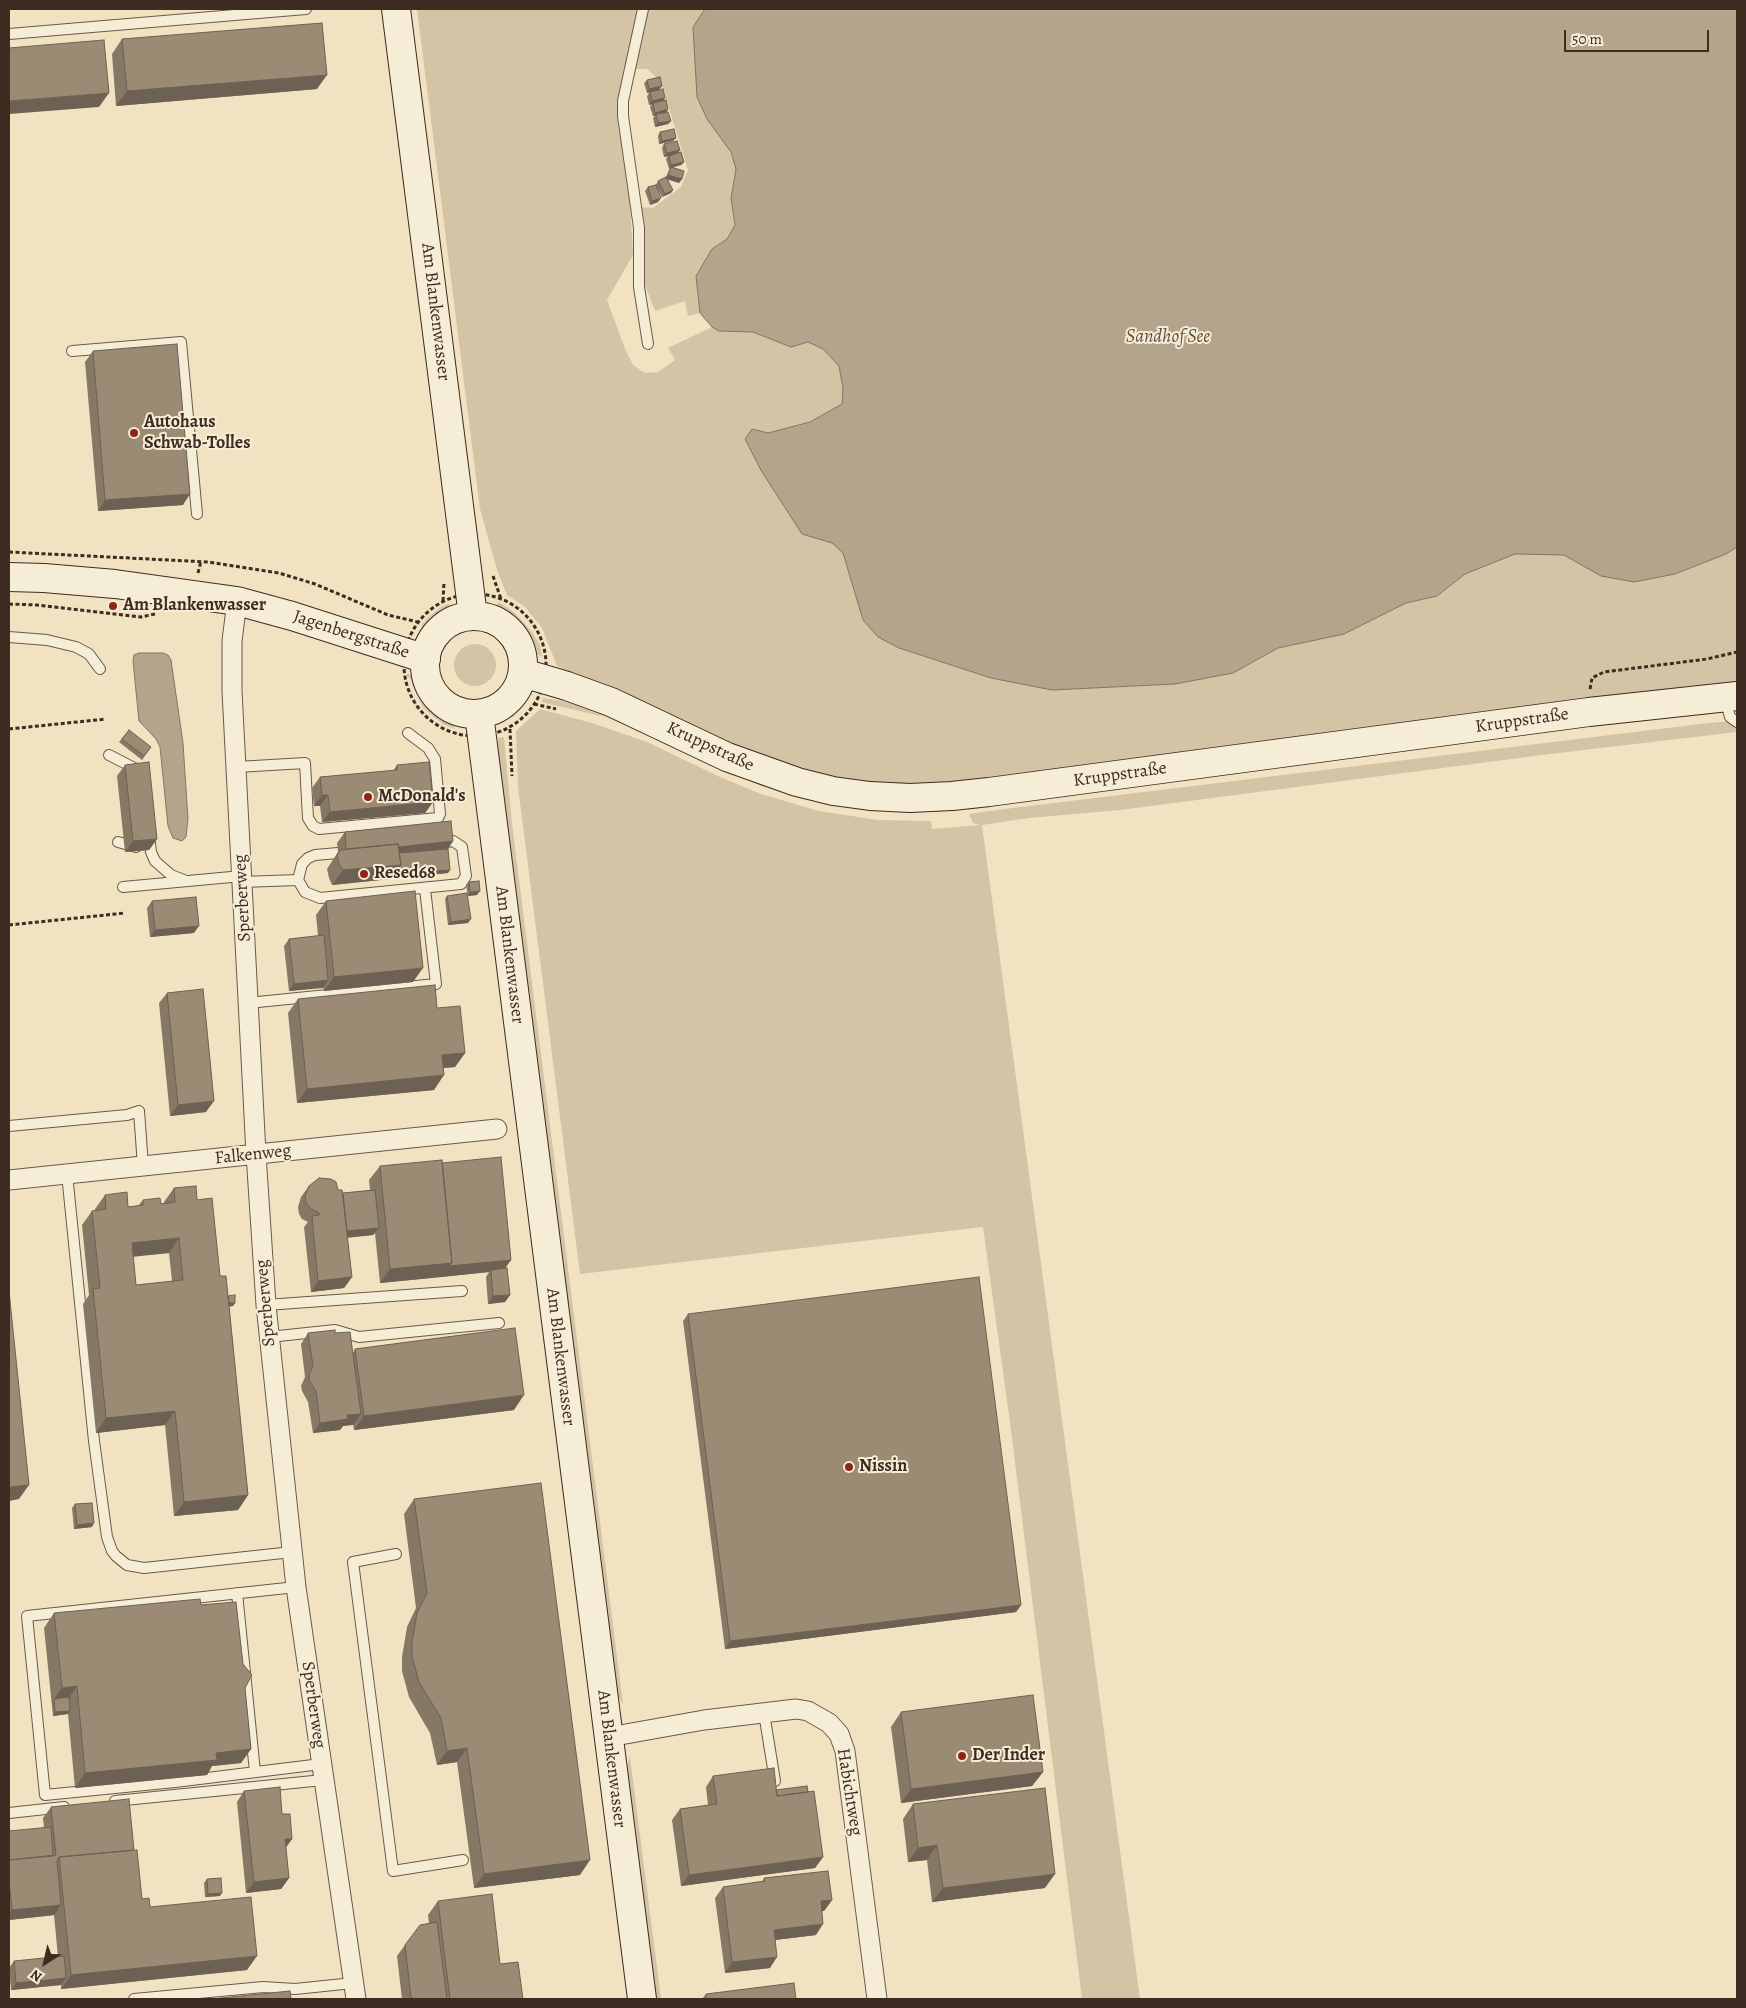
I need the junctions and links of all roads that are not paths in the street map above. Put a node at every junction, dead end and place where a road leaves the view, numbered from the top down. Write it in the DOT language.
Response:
graph roads {
  1 [pos="306,9"];
  2 [pos="396,9"];
  3 [pos="643,9"];
  4 [pos="9,34"];
  5 [pos="648,344"];
  6 [pos="72,351"];
  7 [pos="197,514"];
  8 [pos="9,577"];
  9 [pos="237,601"];
  10 [pos="472,605"];
  11 [pos="9,637"];
  12 [pos="415,656"];
  13 [pos="100,669"];
  14 [pos="534,676"];
  15 [pos="1731,696"];
  16 [pos="1737,722"];
  17 [pos="480,725"];
  18 [pos="408,733"];
  19 [pos="109,755"];
  20 [pos="237,767"];
  21 [pos="144,781"];
  22 [pos="148,826"];
  23 [pos="118,842"];
  24 [pos="445,842"];
  25 [pos="151,852"];
  26 [pos="338,853"];
  27 [pos="242,879"];
  28 [pos="298,880"];
  29 [pos="186,881"];
  30 [pos="123,887"];
  31 [pos="425,889"];
  32 [pos="248,1003"];
  33 [pos="9,1126"];
  34 [pos="497,1130"];
  35 [pos="256,1154"];
  36 [pos="144,1166"];
  37 [pos="67,1174"];
  38 [pos="9,1180"];
  39 [pos="462,1291"];
  40 [pos="266,1304"];
  41 [pos="499,1323"];
  42 [pos="269,1336"];
  43 [pos="292,1552"];
  44 [pos="396,1554"];
  45 [pos="296,1587"];
  46 [pos="237,1593"];
  47 [pos="764,1713"];
  48 [pos="609,1737"];
  49 [pos="255,1772"];
  50 [pos="322,1772"];
  51 [pos="777,1793"];
  52 [pos="109,1802"];
  53 [pos="70,1806"];
  54 [pos="9,1813"];
  55 [pos="463,1860"];
  56 [pos="355,1991"];
  57 [pos="134,1999"];
  58 [pos="642,1999"];
  59 [pos="877,1999"];
  1 -- 4 [label="lane"];
  2 -- 10 [label="street, Am Blankenwasser"];
  3 -- 5 [label="lane"];
  6 -- 7 [label="lane"];
  8 -- 9 [label="street, Jagenbergstraße"];
  9 -- 12 [label="street, Jagenbergstraße"];
  9 -- 20 [label="street, Sperberweg"];
  10 -- 12 [label="street"];
  10 -- 14 [label="street"];
  11 -- 13 [label="lane"];
  12 -- 17 [label="street"];
  14 -- 15 [label="street, Kruppstraße"];
  14 -- 17 [label="street"];
  15 -- 16 [label="lane"];
  17 -- 48 [label="street, Am Blankenwasser"];
  18 -- 20 [label="lane"];
  19 -- 21 [label="lane"];
  20 -- 27 [label="street, Sperberweg"];
  22 -- 25 [label="lane"];
  23 -- 25 [label="lane"];
  24 -- 31 [label="lane"];
  25 -- 29 [label="lane"];
  26 -- 28 [label="lane"];
  27 -- 28 [label="lane"];
  27 -- 29 [label="lane"];
  27 -- 32 [label="street, Sperberweg"];
  28 -- 31 [label="lane"];
  29 -- 30 [label="lane"];
  31 -- 32 [label="lane"];
  32 -- 35 [label="street, Sperberweg"];
  33 -- 36 [label="lane"];
  34 -- 35 [label="street, Falkenweg"];
  35 -- 36 [label="street, Falkenweg"];
  35 -- 40 [label="street, Sperberweg"];
  36 -- 37 [label="street, Falkenweg"];
  37 -- 38 [label="street, Falkenweg"];
  37 -- 43 [label="lane"];
  39 -- 40 [label="lane"];
  40 -- 42 [label="street, Sperberweg"];
  41 -- 42 [label="lane"];
  42 -- 43 [label="street, Sperberweg"];
  43 -- 45 [label="street, Sperberweg"];
  44 -- 55 [label="lane"];
  45 -- 46 [label="lane"];
  45 -- 50 [label="street, Sperberweg"];
  46 -- 49 [label="lane"];
  46 -- 49 [label="lane"];
  47 -- 48 [label="street, Habichtweg"];
  47 -- 51 [label="lane"];
  47 -- 59 [label="street, Habichtweg"];
  48 -- 58 [label="street, Am Blankenwasser"];
  49 -- 50 [label="lane"];
  50 -- 52 [label="lane"];
  50 -- 56 [label="street, Sperberweg"];
  53 -- 54 [label="lane"];
  56 -- 57 [label="lane"];
}
